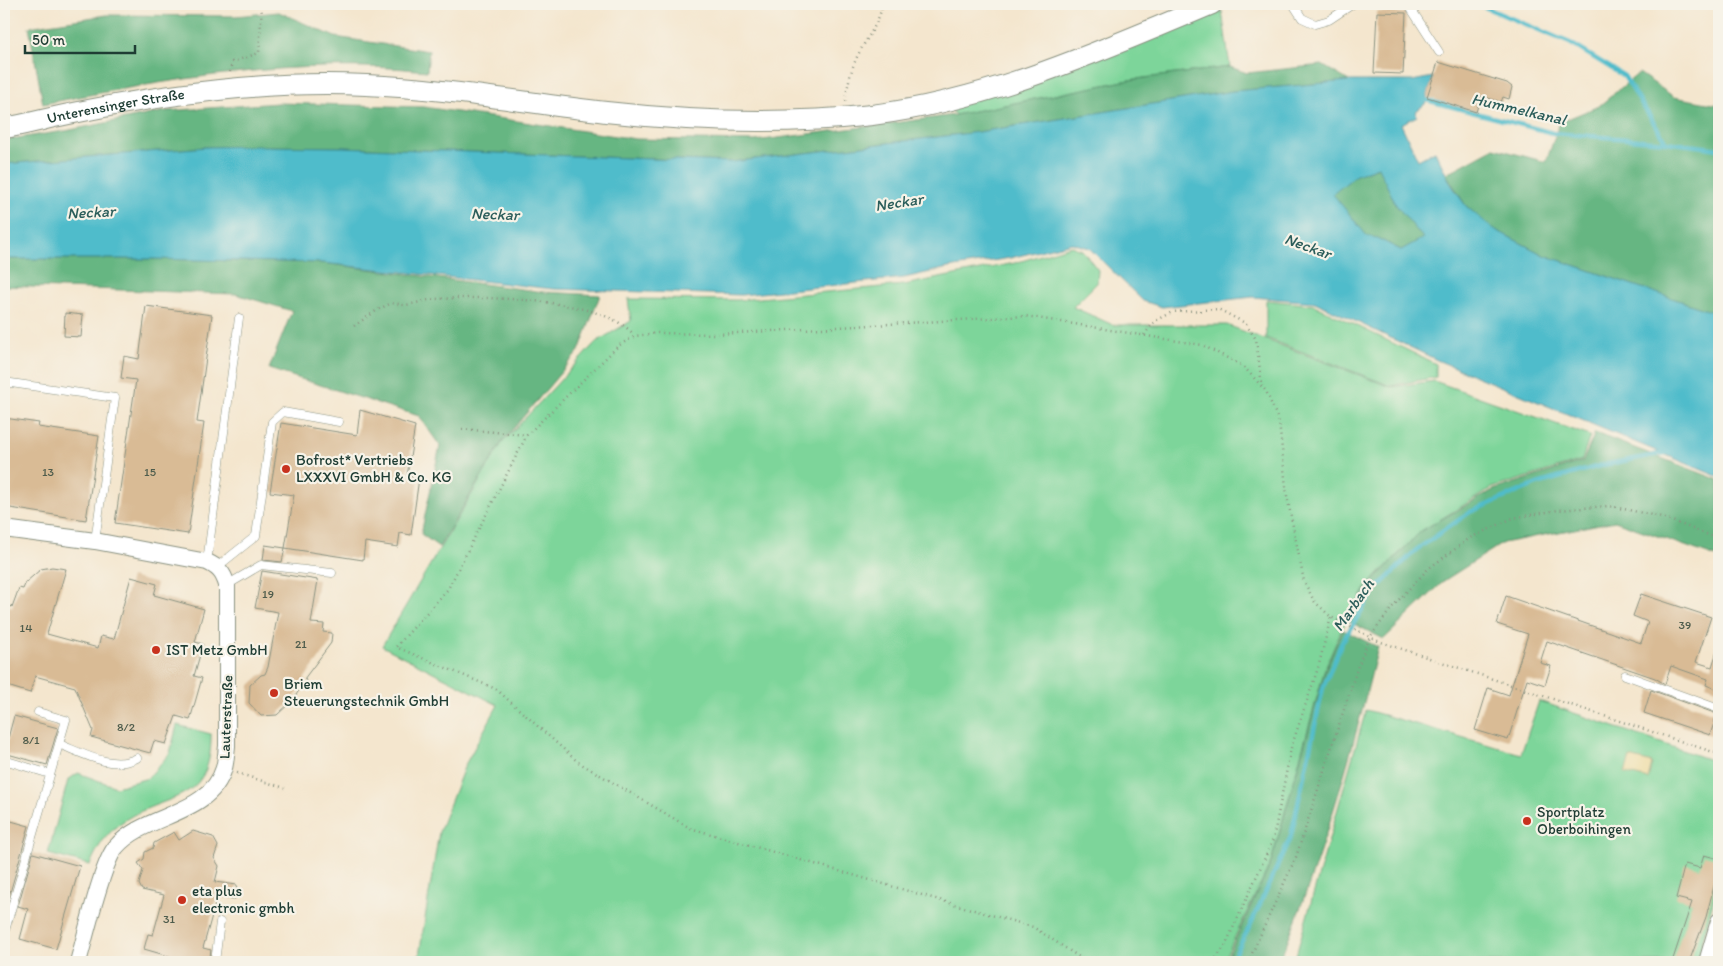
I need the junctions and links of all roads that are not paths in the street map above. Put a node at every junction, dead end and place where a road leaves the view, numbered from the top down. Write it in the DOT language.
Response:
graph roads {
  1 [pos="1212,4"];
  2 [pos="1293,4"];
  3 [pos="1353,4"];
  4 [pos="1408,4"];
  5 [pos="1439,52"];
  6 [pos="4,128"];
  7 [pos="239,318"];
  8 [pos="4,382"];
  9 [pos="340,422"];
  10 [pos="4,529"];
  11 [pos="95,541"];
  12 [pos="212,564"];
  13 [pos="332,574"];
  14 [pos="227,585"];
  15 [pos="1625,675"];
  16 [pos="1719,710"];
  17 [pos="38,712"];
  18 [pos="59,744"];
  19 [pos="137,758"];
  20 [pos="4,760"];
  21 [pos="50,774"];
  22 [pos="1719,921"];
  23 [pos="220,922"];
  24 [pos="4,934"];
  25 [pos="80,962"];
  26 [pos="215,962"];
  27 [pos="1707,962"];
  1 -- 6 [label="street, Unterensinger Straße"];
  2 -- 3 [label="lane"];
  4 -- 5 [label="lane"];
  7 -- 12 [label="lane"];
  8 -- 11 [label="lane"];
  9 -- 12 [label="lane"];
  10 -- 11 [label="street"];
  11 -- 12 [label="street"];
  12 -- 14 [label="street, Lauterstraße"];
  13 -- 14 [label="lane"];
  14 -- 25 [label="street, Lauterstraße"];
  15 -- 16 [label="lane"];
  17 -- 18 [label="lane"];
  18 -- 19 [label="lane"];
  18 -- 21 [label="lane"];
  20 -- 21 [label="lane"];
  21 -- 24 [label="lane"];
  22 -- 27 [label="street"];
  23 -- 26 [label="lane"];
}
